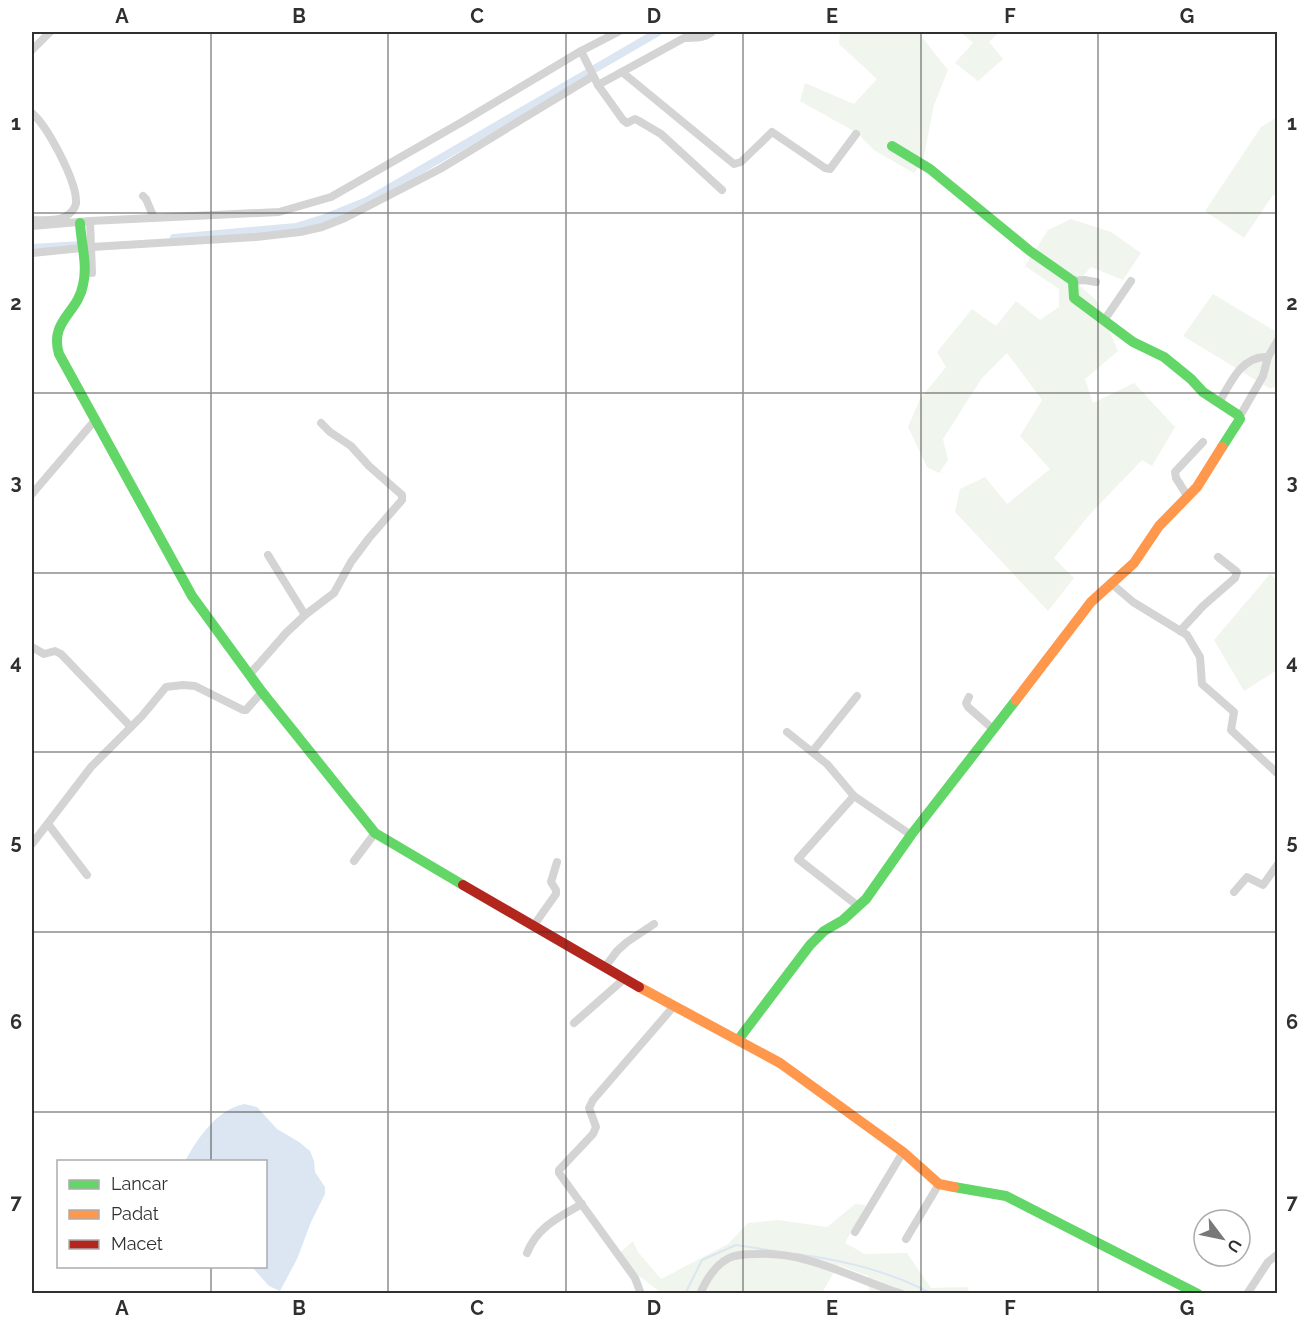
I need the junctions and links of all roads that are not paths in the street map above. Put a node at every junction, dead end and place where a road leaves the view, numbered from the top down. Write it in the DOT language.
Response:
graph roads {
  1 [pos="50,32"];
  2 [pos="618,32"];
  3 [pos="712,32"];
  4 [pos="32,50"];
  5 [pos="582,54"];
  6 [pos="622,72"];
  7 [pos="592,75"];
  8 [pos="598,86"];
  9 [pos="32,113"];
  10 [pos="856,134"];
  11 [pos="892,146"];
  12 [pos="722,190"];
  13 [pos="143,196"];
  14 [pos="154,218"];
  15 [pos="32,220"];
  16 [pos="85,225"];
  17 [pos="32,226"];
  18 [pos="87,246"];
  19 [pos="32,253"];
  20 [pos="92,273"];
  21 [pos="1073,281"];
  22 [pos="1131,281"];
  23 [pos="1096,282"];
  24 [pos="1105,319"];
  25 [pos="1278,340"];
  26 [pos="1268,357"];
  27 [pos="1219,403"];
  28 [pos="1240,417"];
  29 [pos="96,419"];
  30 [pos="321,423"];
  31 [pos="1203,442"];
  32 [pos="32,494"];
  33 [pos="1188,497"];
  34 [pos="268,555"];
  35 [pos="1218,558"];
  36 [pos="1112,585"];
  37 [pos="305,615"];
  38 [pos="1180,631"];
  39 [pos="32,647"];
  40 [pos="250,674"];
  41 [pos="262,692"];
  42 [pos="857,696"];
  43 [pos="969,697"];
  44 [pos="131,727"];
  45 [pos="993,729"];
  46 [pos="787,732"];
  47 [pos="812,752"];
  48 [pos="1278,774"];
  49 [pos="854,796"];
  50 [pos="48,824"];
  51 [pos="375,833"];
  52 [pos="911,835"];
  53 [pos="32,844"];
  54 [pos="354,861"];
  55 [pos="557,862"];
  56 [pos="1278,864"];
  57 [pos="87,875"];
  58 [pos="1234,892"];
  59 [pos="858,906"];
  60 [pos="654,924"];
  61 [pos="534,925"];
  62 [pos="605,967"];
  63 [pos="624,979"];
  64 [pos="674,1006"];
  65 [pos="574,1023"];
  66 [pos="738,1040"];
  67 [pos="903,1152"];
  68 [pos="939,1184"];
  69 [pos="582,1204"];
  70 [pos="855,1232"];
  71 [pos="906,1239"];
  72 [pos="527,1253"];
  73 [pos="1278,1254"];
  74 [pos="878,1290"];
  75 [pos="641,1293"];
  76 [pos="700,1293"];
  77 [pos="902,1293"];
  78 [pos="1198,1293"];
  79 [pos="1247,1293"];
  1 -- 4 [label="street"];
  2 -- 5 [label="street"];
  3 -- 6 [label="street"];
  5 -- 7 [label="street"];
  5 -- 14 [label="street"];
  6 -- 8 [label="street"];
  6 -- 10 [label="street"];
  7 -- 8 [label="street"];
  7 -- 18 [label="street"];
  8 -- 12 [label="street"];
  9 -- 15 [label="street"];
  11 -- 21 [label="street"];
  13 -- 14 [label="street"];
  14 -- 16 [label="street"];
  16 -- 17 [label="street"];
  16 -- 18 [label="street"];
  18 -- 19 [label="street"];
  18 -- 20 [label="street"];
  18 -- 29 [label="street"];
  21 -- 23 [label="street"];
  21 -- 24 [label="street"];
  22 -- 24 [label="street"];
  24 -- 27 [label="street"];
  25 -- 26 [label="street"];
  26 -- 27 [label="street"];
  26 -- 28 [label="street"];
  27 -- 28 [label="street"];
  28 -- 33 [label="street"];
  29 -- 32 [label="street"];
  29 -- 40 [label="street"];
  30 -- 37 [label="street"];
  31 -- 33 [label="street"];
  33 -- 36 [label="street"];
  34 -- 37 [label="street"];
  35 -- 38 [label="street"];
  36 -- 38 [label="street"];
  36 -- 45 [label="street"];
  37 -- 40 [label="street"];
  38 -- 48 [label="street"];
  39 -- 44 [label="street"];
  40 -- 41 [label="street"];
  41 -- 44 [label="street"];
  41 -- 51 [label="street"];
  42 -- 47 [label="street"];
  43 -- 45 [label="street"];
  44 -- 50 [label="street"];
  45 -- 52 [label="street"];
  46 -- 47 [label="street"];
  47 -- 49 [label="street"];
  49 -- 52 [label="street"];
  49 -- 59 [label="street"];
  50 -- 53 [label="street"];
  50 -- 57 [label="street"];
  51 -- 54 [label="street"];
  51 -- 61 [label="street"];
  52 -- 59 [label="street"];
  55 -- 61 [label="street"];
  56 -- 58 [label="street"];
  59 -- 66 [label="street"];
  60 -- 62 [label="street"];
  61 -- 62 [label="street"];
  62 -- 63 [label="street"];
  63 -- 64 [label="street"];
  63 -- 65 [label="street"];
  64 -- 66 [label="street"];
  64 -- 69 [label="street"];
  66 -- 67 [label="street"];
  67 -- 68 [label="street"];
  67 -- 70 [label="street"];
  68 -- 71 [label="street"];
  68 -- 78 [label="street"];
  69 -- 72 [label="street"];
  69 -- 75 [label="street"];
  73 -- 79 [label="street"];
  74 -- 76 [label="street"];
  74 -- 77 [label="street"];
}
